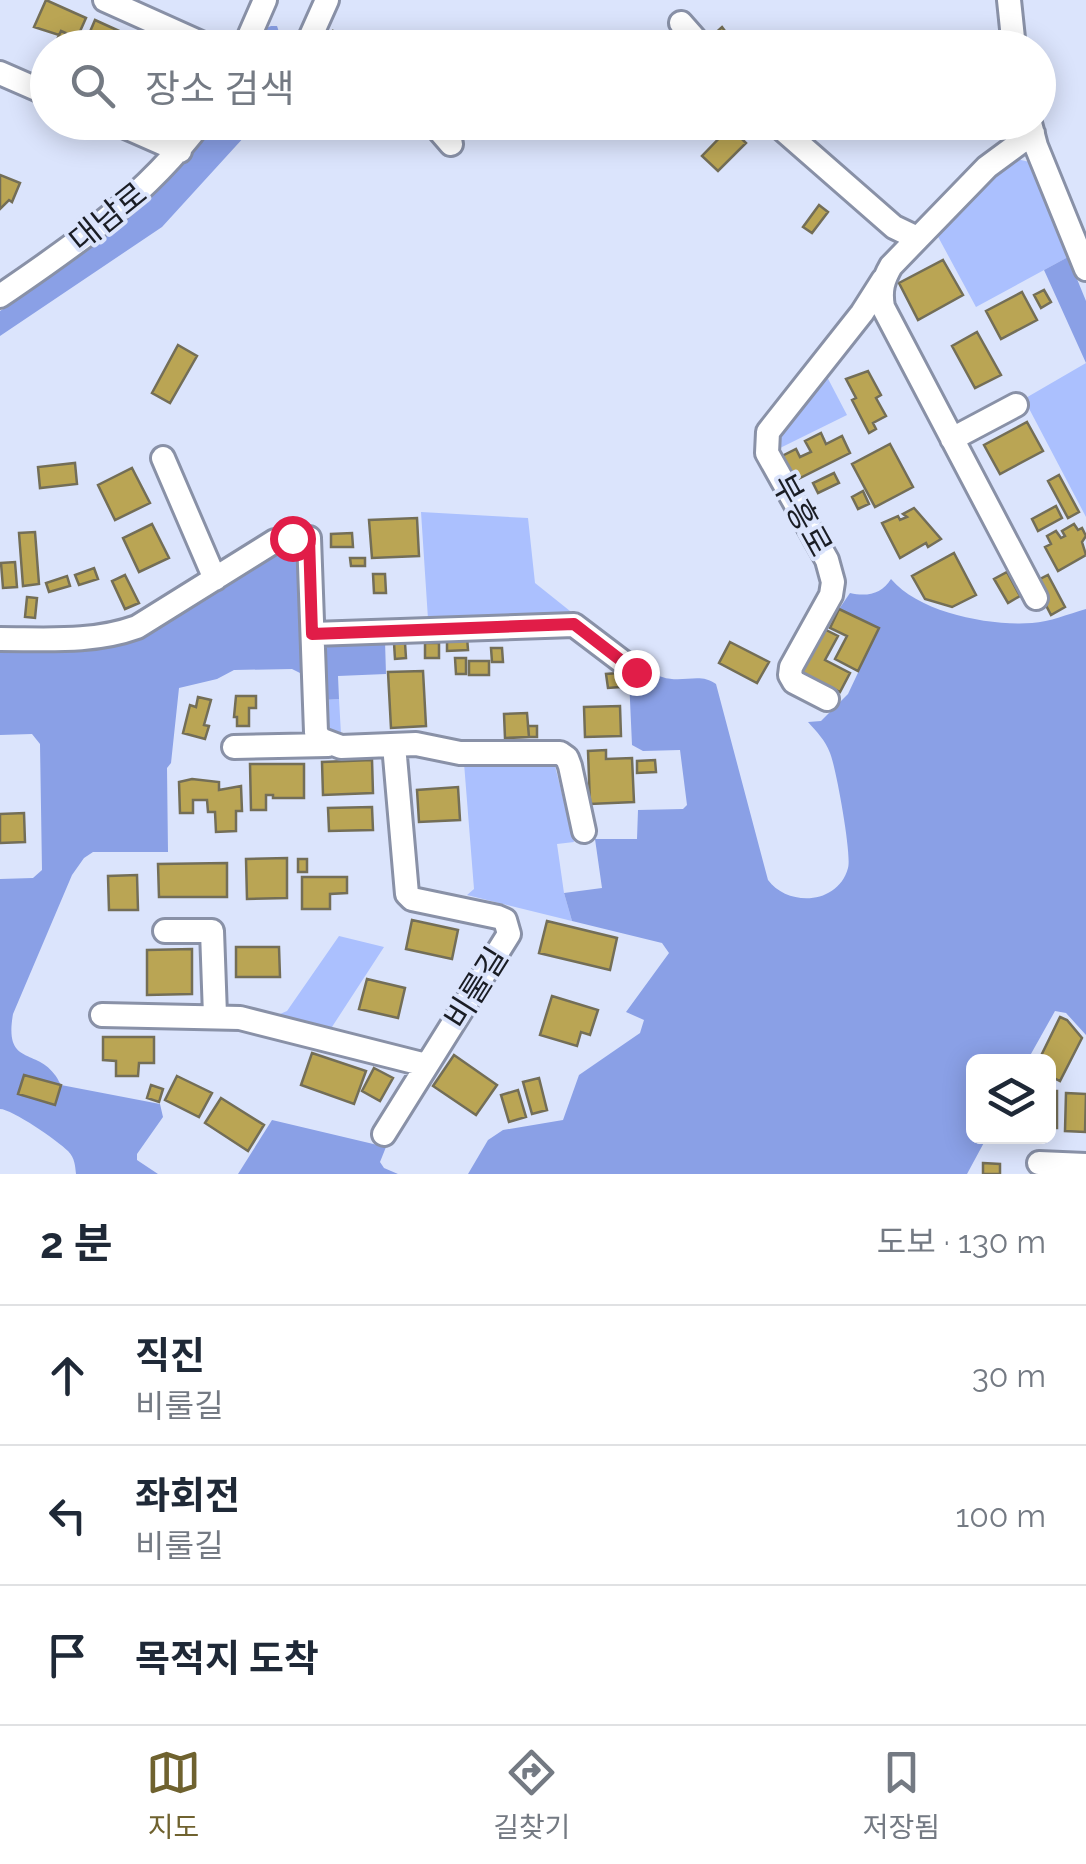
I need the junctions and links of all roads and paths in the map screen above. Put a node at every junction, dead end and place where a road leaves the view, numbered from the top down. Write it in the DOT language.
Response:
graph roads {
  1 [pos="105,0"];
  2 [pos="265,0"];
  3 [pos="327,0"];
  4 [pos="1010,0"];
  5 [pos="681,23"];
  6 [pos="172,30"];
  7 [pos="252,30"];
  8 [pos="314,30"];
  9 [pos="687,30"];
  10 [pos="1012,30"];
  11 [pos="0,73"];
  12 [pos="30,86"];
  13 [pos="155,140"];
  14 [pos="188,140"];
  15 [pos="448,140"];
  16 [pos="795,140"];
  17 [pos="1017,140"];
  18 [pos="1036,140"];
  19 [pos="451,144"];
  20 [pos="180,151"];
  21 [pos="917,238"];
  22 [pos="1086,269"];
  23 [pos="883,280"];
  24 [pos="6,285"];
  25 [pos="1016,406"];
  26 [pos="952,439"];
  27 [pos="163,458"];
  28 [pos="215,579"];
  29 [pos="1036,598"];
  30 [pos="312,634"];
  31 [pos="0,639"];
  32 [pos="636,672"];
  33 [pos="827,699"];
  34 [pos="328,744"];
  35 [pos="394,744"];
  36 [pos="234,747"];
  37 [pos="584,832"];
  38 [pos="165,931"];
  39 [pos="102,1015"];
  40 [pos="215,1015"];
  41 [pos="426,1065"];
  42 [pos="384,1134"];
  43 [pos="1039,1163"];
  44 [pos="1086,1165"];
  1 -- 6 [label="street"];
  2 -- 7 [label="street"];
  3 -- 8 [label="street"];
  4 -- 10 [label="street"];
  5 -- 9 [label="street"];
  11 -- 12 [label="street"];
  13 -- 20 [label="street"];
  14 -- 20 [label="street, 대남로"];
  15 -- 19 [label="street"];
  16 -- 21 [label="street"];
  17 -- 21 [label="street, 부흥로"];
  18 -- 22 [label="street, 부흥로"];
  20 -- 24 [label="street, 대남로"];
  21 -- 23 [label="street, 부흥로"];
  23 -- 26 [label="street"];
  23 -- 33 [label="street, 부흥로"];
  25 -- 26 [label="street"];
  26 -- 29 [label="street"];
  27 -- 28 [label="street"];
  28 -- 30 [label="street"];
  28 -- 31 [label="street"];
  30 -- 32 [label="street"];
  30 -- 34 [label="street"];
  34 -- 35 [label="street"];
  34 -- 36 [label="street"];
  35 -- 37 [label="street"];
  35 -- 41 [label="street, 비룰길"];
  38 -- 40 [label="street"];
  39 -- 40 [label="street, 비룰길"];
  40 -- 41 [label="street, 비룰길"];
  41 -- 42 [label="street, 비룰길"];
  43 -- 44 [label="street"];
}
